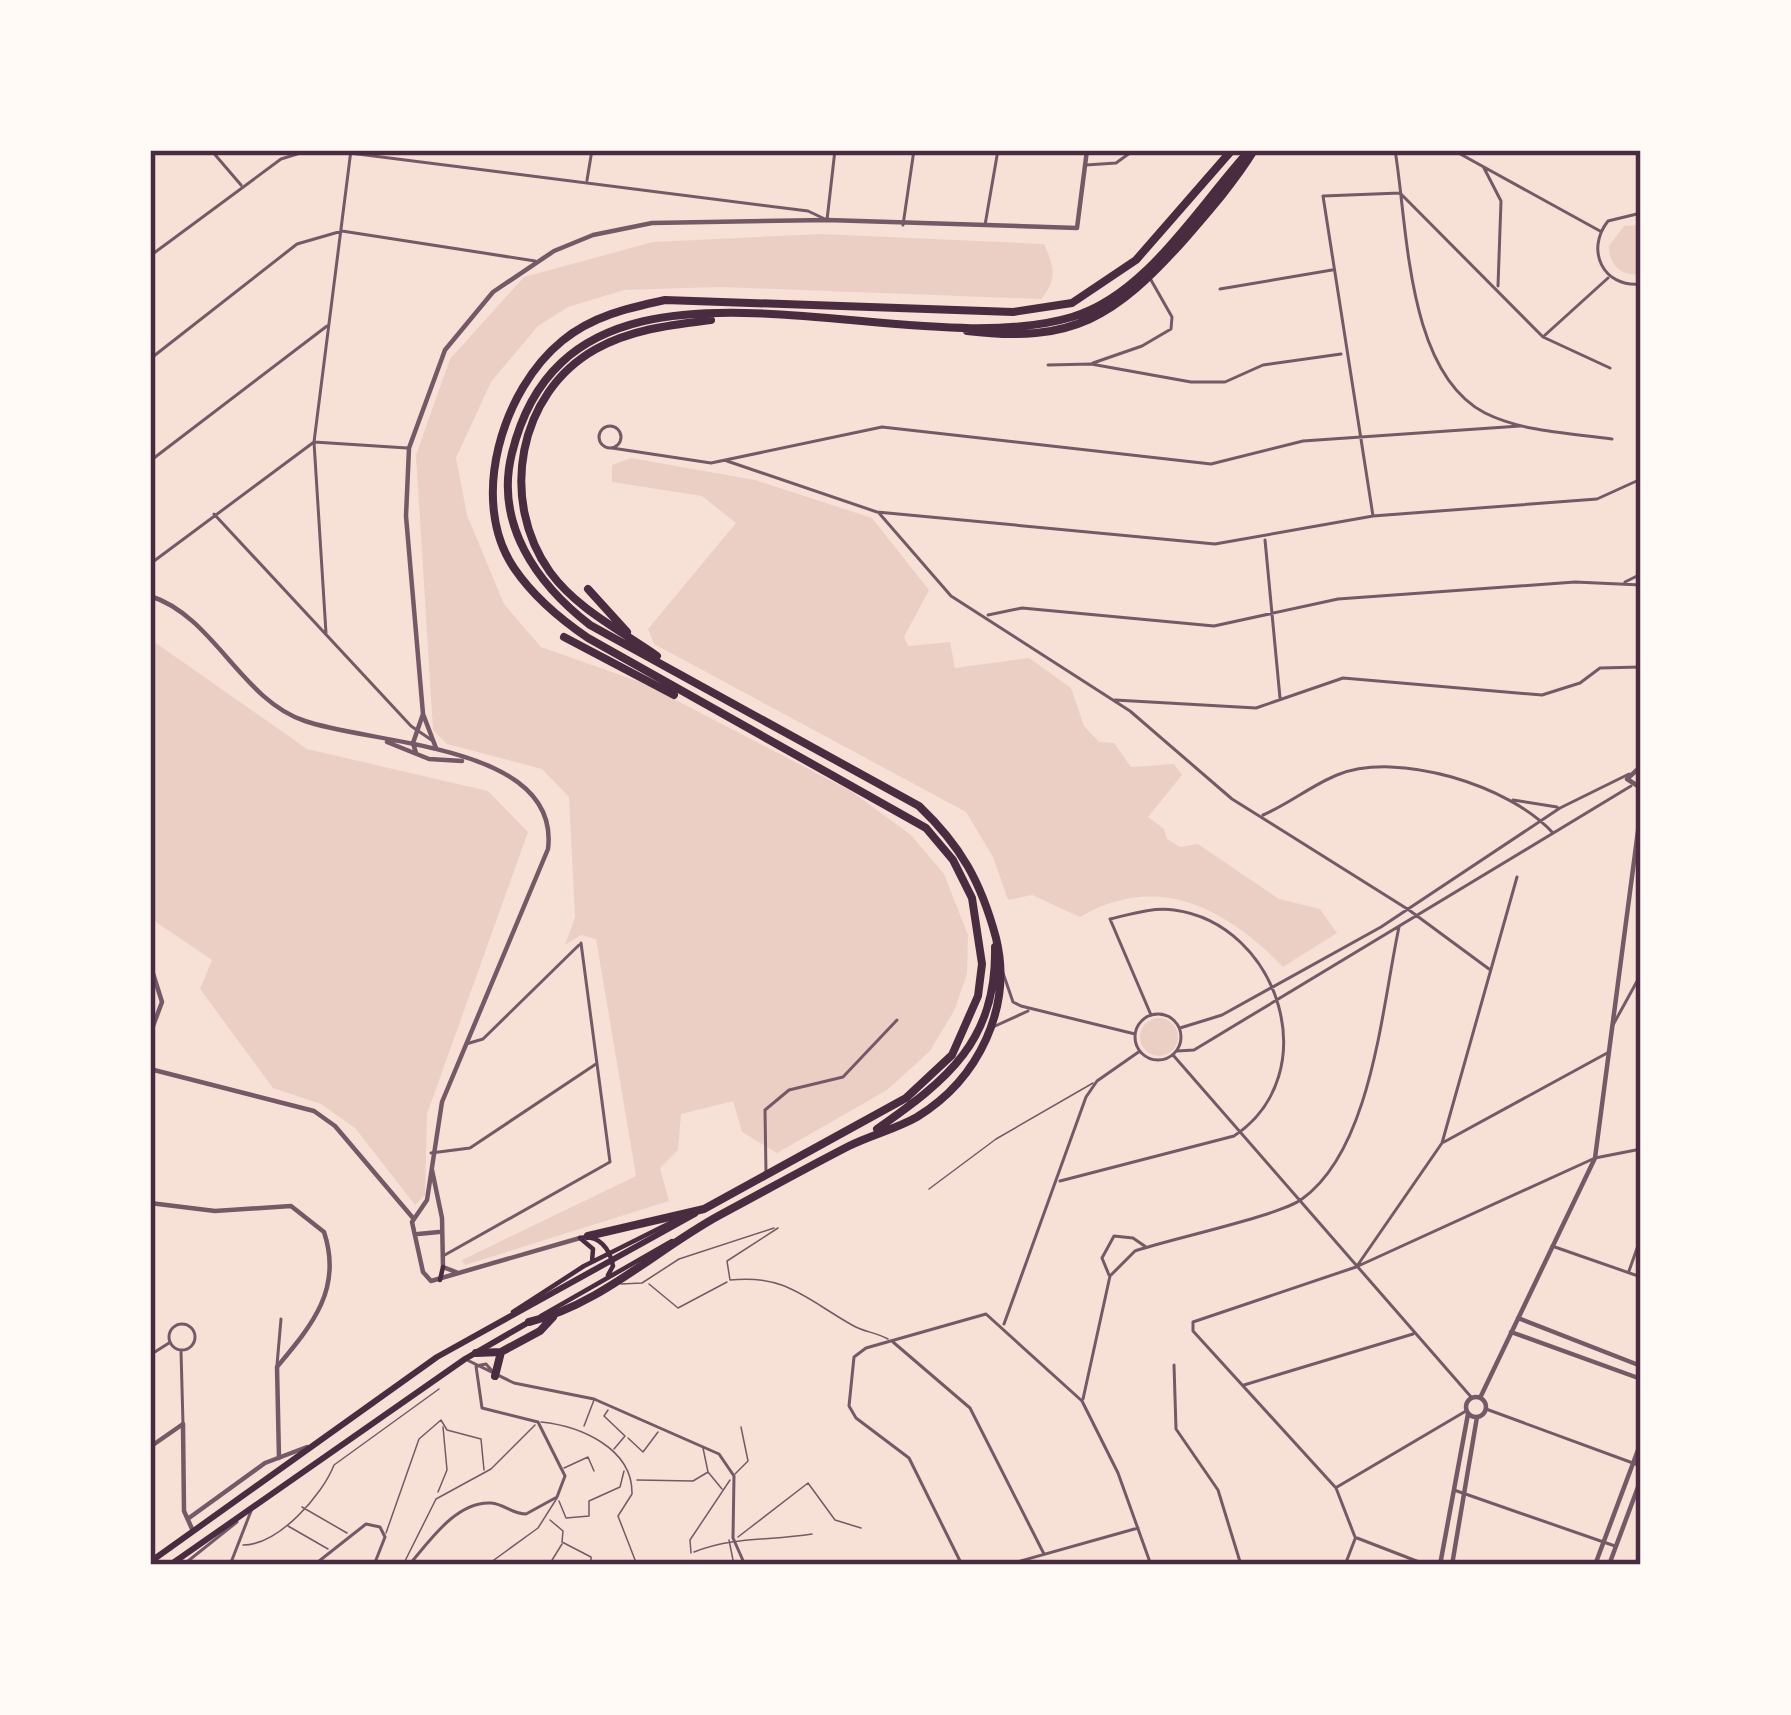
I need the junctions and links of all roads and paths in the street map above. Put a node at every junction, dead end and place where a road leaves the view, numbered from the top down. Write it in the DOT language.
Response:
graph roads {
  1 [pos="211,150"];
  2 [pos="310,150"];
  3 [pos="326,150"];
  4 [pos="592,150"];
  5 [pos="835,150"];
  6 [pos="914,150"];
  7 [pos="998,150"];
  8 [pos="1087,150"];
  9 [pos="1134,150"];
  10 [pos="1232,150"];
  11 [pos="1252,150"];
  12 [pos="1396,150"];
  13 [pos="1453,150"];
  14 [pos="351,151"];
  15 [pos="1086,165"];
  16 [pos="1483,167"];
  17 [pos="586,182"];
  18 [pos="242,187"];
  19 [pos="1400,194"];
  20 [pos="1641,213"];
  21 [pos="827,220"];
  22 [pos="903,225"];
  23 [pos="985,227"];
  24 [pos="341,231"];
  25 [pos="1600,231"];
  26 [pos="150,256"];
  27 [pos="535,261"];
  28 [pos="1334,269"];
  29 [pos="1610,277"];
  30 [pos="1146,281"];
  31 [pos="1641,284"];
  32 [pos="1220,289"];
  33 [pos="1499,291"];
  34 [pos="737,316"];
  35 [pos="329,325"];
  36 [pos="930,326"];
  37 [pos="1543,337"];
  38 [pos="1343,353"];
  39 [pos="150,359"];
  40 [pos="1091,364"];
  41 [pos="1048,365"];
  42 [pos="1610,368"];
  43 [pos="1520,426"];
  44 [pos="1361,434"];
  45 [pos="1612,439"];
  46 [pos="314,442"];
  47 [pos="409,448"];
  48 [pos="612,448"];
  49 [pos="728,460"];
  50 [pos="150,461"];
  51 [pos="1641,478"];
  52 [pos="878,512"];
  53 [pos="214,514"];
  54 [pos="1373,516"];
  55 [pos="1265,538"];
  56 [pos="150,563"];
  57 [pos="1641,574"];
  58 [pos="1623,583"];
  59 [pos="1641,586"];
  60 [pos="587,589"];
  61 [pos="150,596"];
  62 [pos="1274,612"];
  63 [pos="986,616"];
  64 [pos="326,633"];
  65 [pos="564,637"];
  66 [pos="632,638"];
  67 [pos="1641,667"];
  68 [pos="678,671"];
  69 [pos="1113,700"];
  70 [pos="1281,700"];
  71 [pos="702,706"];
  72 [pos="423,714"];
  73 [pos="418,730"];
  74 [pos="384,741"];
  75 [pos="413,742"];
  76 [pos="436,746"];
  77 [pos="418,756"];
  78 [pos="429,759"];
  79 [pos="468,761"];
  80 [pos="1640,769"];
  81 [pos="1629,774"];
  82 [pos="1631,786"];
  83 [pos="1641,788"];
  84 [pos="1505,799"];
  85 [pos="1560,808"];
  86 [pos="1641,808"];
  87 [pos="1262,815"];
  88 [pos="1542,821"];
  89 [pos="1553,833"];
  90 [pos="1517,877"];
  91 [pos="1409,910"];
  92 [pos="1418,916"];
  93 [pos="1399,927"];
  94 [pos="994,932"];
  95 [pos="150,964"];
  96 [pos="1489,969"];
  97 [pos="1002,970"];
  98 [pos="1641,974"];
  99 [pos="1635,982"];
  100 [pos="1274,986"];
  101 [pos="1617,988"];
  102 [pos="1280,997"];
  103 [pos="1033,1011"];
  104 [pos="1151,1015"];
  105 [pos="897,1020"];
  106 [pos="1138,1025"];
  107 [pos="1613,1025"];
  108 [pos="992,1028"];
  109 [pos="1180,1028"];
  110 [pos="1124,1030"];
  111 [pos="150,1034"];
  112 [pos="1135,1034"];
  113 [pos="464,1044"];
  114 [pos="1140,1051"];
  115 [pos="1610,1052"];
  116 [pos="1175,1053"];
  117 [pos="597,1064"];
  118 [pos="150,1069"];
  119 [pos="1097,1081"];
  120 [pos="1241,1132"];
  121 [pos="861,1141"];
  122 [pos="1442,1143"];
  123 [pos="1641,1149"];
  124 [pos="431,1153"];
  125 [pos="1595,1158"];
  126 [pos="431,1168"];
  127 [pos="766,1175"];
  128 [pos="1060,1180"];
  129 [pos="928,1189"];
  130 [pos="1301,1201"];
  131 [pos="150,1203"];
  132 [pos="422,1208"];
  133 [pos="704,1209"];
  134 [pos="440,1214"];
  135 [pos="412,1218"];
  136 [pos="439,1232"];
  137 [pos="418,1234"];
  138 [pos="584,1237"];
  139 [pos="1641,1237"];
  140 [pos="1552,1246"];
  141 [pos="1146,1247"];
  142 [pos="442,1257"];
  143 [pos="611,1257"];
  144 [pos="592,1262"];
  145 [pos="1356,1267"];
  146 [pos="443,1268"];
  147 [pos="462,1272"];
  148 [pos="1628,1272"];
  149 [pos="1110,1276"];
  150 [pos="1641,1277"];
  151 [pos="440,1280"];
  152 [pos="610,1280"];
  153 [pos="646,1280"];
  154 [pos="730,1280"];
  155 [pos="549,1290"];
  156 [pos="560,1305"];
  157 [pos="553,1317"];
  158 [pos="1517,1318"];
  159 [pos="280,1319"];
  160 [pos="530,1322"];
  161 [pos="1004,1326"];
  162 [pos="1511,1332"];
  163 [pos="1415,1333"];
  164 [pos="891,1341"];
  165 [pos="171,1342"];
  166 [pos="181,1350"];
  167 [pos="501,1352"];
  168 [pos="476,1353"];
  169 [pos="150,1355"];
  170 [pos="465,1359"];
  171 [pos="1174,1365"];
  172 [pos="277,1366"];
  173 [pos="476,1366"];
  174 [pos="1641,1366"];
  175 [pos="495,1376"];
  176 [pos="1641,1379"];
  177 [pos="478,1385"];
  178 [pos="1242,1385"];
  179 [pos="440,1389"];
  180 [pos="1476,1398"];
  181 [pos="594,1399"];
  182 [pos="1082,1400"];
  183 [pos="611,1405"];
  184 [pos="1486,1409"];
  185 [pos="1467,1412"];
  186 [pos="1478,1418"];
  187 [pos="441,1420"];
  188 [pos="538,1422"];
  189 [pos="183,1424"];
  190 [pos="741,1427"];
  191 [pos="660,1428"];
  192 [pos="582,1430"];
  193 [pos="625,1436"];
  194 [pos="1641,1442"];
  195 [pos="310,1446"];
  196 [pos="150,1447"];
  197 [pos="281,1447"];
  198 [pos="703,1447"];
  199 [pos="612,1452"];
  200 [pos="291,1453"];
  201 [pos="280,1458"];
  202 [pos="1637,1464"];
  203 [pos="625,1466"];
  204 [pos="561,1469"];
  205 [pos="594,1471"];
  206 [pos="707,1472"];
  207 [pos="485,1474"];
  208 [pos="734,1476"];
  209 [pos="1641,1479"];
  210 [pos="632,1482"];
  211 [pos="1336,1488"];
  212 [pos="1454,1490"];
  213 [pos="724,1492"];
  214 [pos="1463,1492"];
  215 [pos="441,1495"];
  216 [pos="557,1497"];
  217 [pos="302,1507"];
  218 [pos="249,1508"];
  219 [pos="547,1517"];
  220 [pos="189,1518"];
  221 [pos="286,1525"];
  222 [pos="861,1528"];
  223 [pos="1140,1528"];
  224 [pos="193,1531"];
  225 [pos="812,1534"];
  226 [pos="350,1536"];
  227 [pos="385,1537"];
  228 [pos="1355,1537"];
  229 [pos="733,1538"];
  230 [pos="562,1542"];
  231 [pos="1603,1543"];
  232 [pos="239,1544"];
  233 [pos="1616,1546"];
  234 [pos="331,1552"];
  235 [pos="691,1553"];
  236 [pos="1044,1554"];
  237 [pos="150,1562"];
  238 [pos="170,1565"];
  239 [pos="183,1565"];
  240 [pos="230,1565"];
  241 [pos="314,1565"];
  242 [pos="374,1565"];
  243 [pos="406,1565"];
  244 [pos="488,1565"];
  245 [pos="549,1565"];
  246 [pos="591,1565"];
  247 [pos="637,1565"];
  248 [pos="686,1565"];
  249 [pos="734,1565"];
  250 [pos="745,1565"];
  251 [pos="770,1565"];
  252 [pos="782,1565"];
  253 [pos="962,1565"];
  254 [pos="1006,1565"];
  255 [pos="1151,1565"];
  256 [pos="1241,1565"];
  257 [pos="1345,1565"];
  258 [pos="1427,1565"];
  259 [pos="1440,1565"];
  260 [pos="1452,1565"];
  261 [pos="1595,1565"];
  262 [pos="1610,1565"];
  1 -- 18 [label="street"];
  2 -- 18 [label="street"];
  3 -- 14 [label="street"];
  4 -- 17 [label="street"];
  5 -- 21 [label="street"];
  6 -- 22 [label="street"];
  7 -- 23 [label="street"];
  8 -- 15 [label="street"];
  9 -- 15 [label="street"];
  10 -- 71 [label="highway"];
  11 -- 30 [label="highway"];
  11 -- 36 [label="highway"];
  12 -- 19 [label="street"];
  13 -- 16 [label="street"];
  14 -- 17 [label="street"];
  14 -- 24 [label="street"];
  15 -- 23 [label="street"];
  16 -- 25 [label="street"];
  16 -- 33 [label="street"];
  17 -- 21 [label="street"];
  18 -- 26 [label="street"];
  19 -- 28 [label="street"];
  19 -- 33 [label="street"];
  19 -- 43 [label="street"];
  20 -- 25 [label="street"];
  21 -- 22 [label="street"];
  21 -- 27 [label="street"];
  22 -- 23 [label="street"];
  24 -- 27 [label="street"];
  24 -- 35 [label="street"];
  24 -- 39 [label="street"];
  25 -- 29 [label="street"];
  27 -- 47 [label="street"];
  28 -- 32 [label="street"];
  28 -- 38 [label="street"];
  29 -- 31 [label="street"];
  29 -- 37 [label="street"];
  30 -- 36 [label="highway"];
  30 -- 40 [label="street"];
  33 -- 37 [label="street"];
  34 -- 36 [label="highway"];
  34 -- 66 [label="highway"];
  34 -- 68 [label="highway"];
  35 -- 46 [label="street"];
  35 -- 50 [label="street"];
  37 -- 42 [label="street"];
  38 -- 40 [label="street"];
  38 -- 44 [label="street"];
  40 -- 41 [label="street"];
  43 -- 44 [label="street"];
  43 -- 45 [label="street"];
  44 -- 49 [label="street"];
  44 -- 54 [label="street"];
  46 -- 47 [label="street"];
  46 -- 53 [label="street"];
  46 -- 64 [label="street"];
  47 -- 72 [label="street"];
  48 -- 49 [label="street"];
  49 -- 52 [label="street"];
  51 -- 54 [label="street"];
  52 -- 55 [label="street"];
  52 -- 63 [label="street"];
  53 -- 56 [label="street"];
  53 -- 64 [label="street"];
  54 -- 55 [label="street"];
  55 -- 62 [label="street"];
  57 -- 58 [label="street"];
  58 -- 59 [label="street"];
  58 -- 62 [label="street"];
  60 -- 66 [label="highway"];
  61 -- 74 [label="street"];
  62 -- 63 [label="street"];
  62 -- 70 [label="street"];
  63 -- 69 [label="street"];
  64 -- 73 [label="street"];
  65 -- 71 [label="highway"];
  66 -- 68 [label="highway"];
  67 -- 70 [label="street"];
  68 -- 94 [label="highway"];
  69 -- 70 [label="street"];
  69 -- 87 [label="street"];
  71 -- 127 [label="highway"];
  72 -- 73 [label="street"];
  72 -- 76 [label="street"];
  73 -- 75 [label="street"];
  73 -- 76 [label="street"];
  74 -- 75 [label="street"];
  74 -- 77 [label="street"];
  75 -- 76 [label="street"];
  75 -- 77 [label="street"];
  76 -- 78 [label="street"];
  76 -- 79 [label="street"];
  77 -- 78 [label="street"];
  78 -- 79 [label="street"];
  79 -- 113 [label="street"];
  80 -- 81 [label="street"];
  81 -- 82 [label="street"];
  81 -- 85 [label="street"];
  82 -- 83 [label="street"];
  82 -- 89 [label="street"];
  84 -- 85 [label="street"];
  84 -- 87 [label="street"];
  84 -- 88 [label="street"];
  85 -- 88 [label="street"];
  86 -- 101 [label="street"];
  87 -- 91 [label="street"];
  88 -- 89 [label="street"];
  88 -- 91 [label="street"];
  89 -- 92 [label="street"];
  90 -- 96 [label="street"];
  91 -- 92 [label="street"];
  91 -- 100 [label="street"];
  92 -- 93 [label="street"];
  92 -- 96 [label="street"];
  93 -- 102 [label="street"];
  93 -- 130 [label="street"];
  94 -- 97 [label="highway"];
  94 -- 121 [label="highway"];
  95 -- 111 [label="street"];
  96 -- 122 [label="street"];
  97 -- 103 [label="street"];
  97 -- 108 [label="highway"];
  98 -- 99 [label="street"];
  99 -- 101 [label="street"];
  99 -- 107 [label="street"];
  100 -- 102 [label="street"];
  100 -- 104 [label="street"];
  100 -- 109 [label="street"];
  101 -- 107 [label="street"];
  102 -- 116 [label="street"];
  102 -- 120 [label="street"];
  103 -- 108 [label="street"];
  103 -- 110 [label="street"];
  104 -- 106 [label="street"];
  104 -- 109 [label="street"];
  105 -- 127 [label="street"];
  106 -- 110 [label="street"];
  106 -- 112 [label="street"];
  107 -- 115 [label="street"];
  108 -- 121 [label="highway"];
  109 -- 116 [label="street"];
  110 -- 112 [label="street"];
  112 -- 114 [label="street"];
  113 -- 117 [label="street"];
  113 -- 124 [label="street"];
  114 -- 116 [label="street"];
  114 -- 119 [label="street"];
  115 -- 122 [label="street"];
  115 -- 125 [label="street"];
  116 -- 120 [label="street"];
  117 -- 124 [label="street"];
  117 -- 142 [label="street"];
  118 -- 135 [label="street"];
  119 -- 128 [label="street"];
  119 -- 129 [label="lane"];
  120 -- 128 [label="street"];
  120 -- 130 [label="street"];
  121 -- 152 [label="highway"];
  122 -- 145 [label="street"];
  123 -- 125 [label="street"];
  124 -- 126 [label="street"];
  125 -- 140 [label="street"];
  125 -- 145 [label="street"];
  126 -- 132 [label="street"];
  126 -- 134 [label="street"];
  127 -- 133 [label="highway"];
  128 -- 161 [label="street"];
  130 -- 141 [label="street"];
  130 -- 145 [label="street"];
  131 -- 172 [label="street"];
  132 -- 134 [label="street"];
  132 -- 135 [label="street"];
  133 -- 138 [label="highway"];
  133 -- 143 [label="main road"];
  134 -- 136 [label="street"];
  135 -- 137 [label="street"];
  136 -- 137 [label="street"];
  136 -- 142 [label="street"];
  137 -- 151 [label="street"];
  138 -- 143 [label="main road"];
  138 -- 144 [label="main road"];
  138 -- 147 [label="street"];
  139 -- 148 [label="street"];
  140 -- 148 [label="street"];
  140 -- 158 [label="street"];
  141 -- 149 [label="street"];
  141 -- 149 [label="street"];
  142 -- 146 [label="street"];
  143 -- 144 [label="main road"];
  143 -- 152 [label="main road"];
  143 -- 155 [label="main road"];
  144 -- 155 [label="main road"];
  145 -- 163 [label="street"];
  145 -- 178 [label="street"];
  146 -- 147 [label="street"];
  146 -- 151 [label="main road"];
  147 -- 151 [label="street"];
  148 -- 150 [label="street"];
  149 -- 182 [label="street"];
  152 -- 153 [label="lane"];
  152 -- 156 [label="main road"];
  152 -- 157 [label="highway"];
  153 -- 154 [label="lane"];
  153 -- 154 [label="lane"];
  154 -- 164 [label="lane"];
  155 -- 156 [label="main road"];
  155 -- 195 [label="main road"];
  156 -- 160 [label="main road"];
  157 -- 160 [label="highway"];
  157 -- 167 [label="highway"];
  158 -- 162 [label="street"];
  158 -- 174 [label="street"];
  159 -- 172 [label="street"];
  160 -- 168 [label="main road"];
  161 -- 164 [label="street"];
  161 -- 182 [label="street"];
  162 -- 176 [label="street"];
  162 -- 180 [label="street"];
  163 -- 178 [label="street"];
  163 -- 180 [label="street"];
  164 -- 236 [label="street"];
  164 -- 253 [label="street"];
  165 -- 166 [label="street"];
  165 -- 166 [label="street"];
  165 -- 169 [label="street"];
  166 -- 189 [label="street"];
  167 -- 168 [label="highway"];
  167 -- 175 [label="highway"];
  168 -- 170 [label="main road"];
  170 -- 173 [label="street"];
  170 -- 218 [label="main road"];
  171 -- 256 [label="street"];
  172 -- 197 [label="street"];
  173 -- 175 [label="street"];
  173 -- 177 [label="street"];
  175 -- 177 [label="street"];
  175 -- 181 [label="street"];
  177 -- 188 [label="street"];
  178 -- 211 [label="street"];
  179 -- 217 [label="lane"];
  180 -- 184 [label="street"];
  180 -- 185 [label="street"];
  181 -- 183 [label="street"];
  181 -- 192 [label="lane"];
  182 -- 223 [label="street"];
  183 -- 191 [label="street"];
  183 -- 193 [label="lane"];
  184 -- 186 [label="street"];
  184 -- 202 [label="street"];
  185 -- 186 [label="street"];
  185 -- 211 [label="street"];
  185 -- 212 [label="street"];
  186 -- 214 [label="street"];
  187 -- 207 [label="lane"];
  187 -- 215 [label="lane"];
  187 -- 227 [label="lane"];
  188 -- 192 [label="lane"];
  188 -- 204 [label="street"];
  188 -- 207 [label="lane"];
  189 -- 196 [label="street"];
  189 -- 220 [label="street"];
  190 -- 208 [label="lane"];
  191 -- 193 [label="lane"];
  191 -- 198 [label="street"];
  192 -- 199 [label="lane"];
  193 -- 199 [label="lane"];
  194 -- 202 [label="street"];
  195 -- 200 [label="street"];
  195 -- 224 [label="main road"];
  197 -- 200 [label="street"];
  197 -- 201 [label="street"];
  198 -- 206 [label="lane"];
  198 -- 208 [label="street"];
  199 -- 203 [label="lane"];
  200 -- 201 [label="street"];
  201 -- 220 [label="street"];
  202 -- 231 [label="street"];
  203 -- 210 [label="lane"];
  203 -- 216 [label="lane"];
  204 -- 205 [label="lane"];
  204 -- 216 [label="street"];
  206 -- 210 [label="lane"];
  206 -- 213 [label="lane"];
  207 -- 215 [label="lane"];
  208 -- 213 [label="lane"];
  208 -- 229 [label="street"];
  209 -- 233 [label="street"];
  210 -- 247 [label="lane"];
  211 -- 228 [label="street"];
  212 -- 214 [label="street"];
  212 -- 259 [label="street"];
  213 -- 235 [label="lane"];
  214 -- 231 [label="street"];
  214 -- 260 [label="street"];
  215 -- 243 [label="lane"];
  216 -- 219 [label="lane"];
  216 -- 243 [label="street"];
  217 -- 221 [label="lane"];
  217 -- 226 [label="lane"];
  218 -- 232 [label="street"];
  218 -- 238 [label="main road"];
  218 -- 239 [label="street"];
  219 -- 230 [label="lane"];
  219 -- 244 [label="lane"];
  220 -- 224 [label="street"];
  221 -- 232 [label="lane"];
  221 -- 234 [label="lane"];
  222 -- 229 [label="lane"];
  223 -- 236 [label="street"];
  223 -- 255 [label="street"];
  224 -- 237 [label="main road"];
  225 -- 229 [label="lane"];
  226 -- 227 [label="street"];
  226 -- 234 [label="street"];
  227 -- 242 [label="street"];
  228 -- 257 [label="street"];
  228 -- 258 [label="street"];
  229 -- 235 [label="lane"];
  229 -- 249 [label="lane"];
  229 -- 250 [label="street"];
  230 -- 245 [label="lane"];
  230 -- 246 [label="lane"];
  231 -- 233 [label="street"];
  231 -- 261 [label="street"];
  232 -- 240 [label="street"];
  233 -- 262 [label="street"];
  234 -- 241 [label="street"];
  235 -- 248 [label="lane"];
  236 -- 254 [label="street"];
  251 -- 252 [label="lane"];
}
